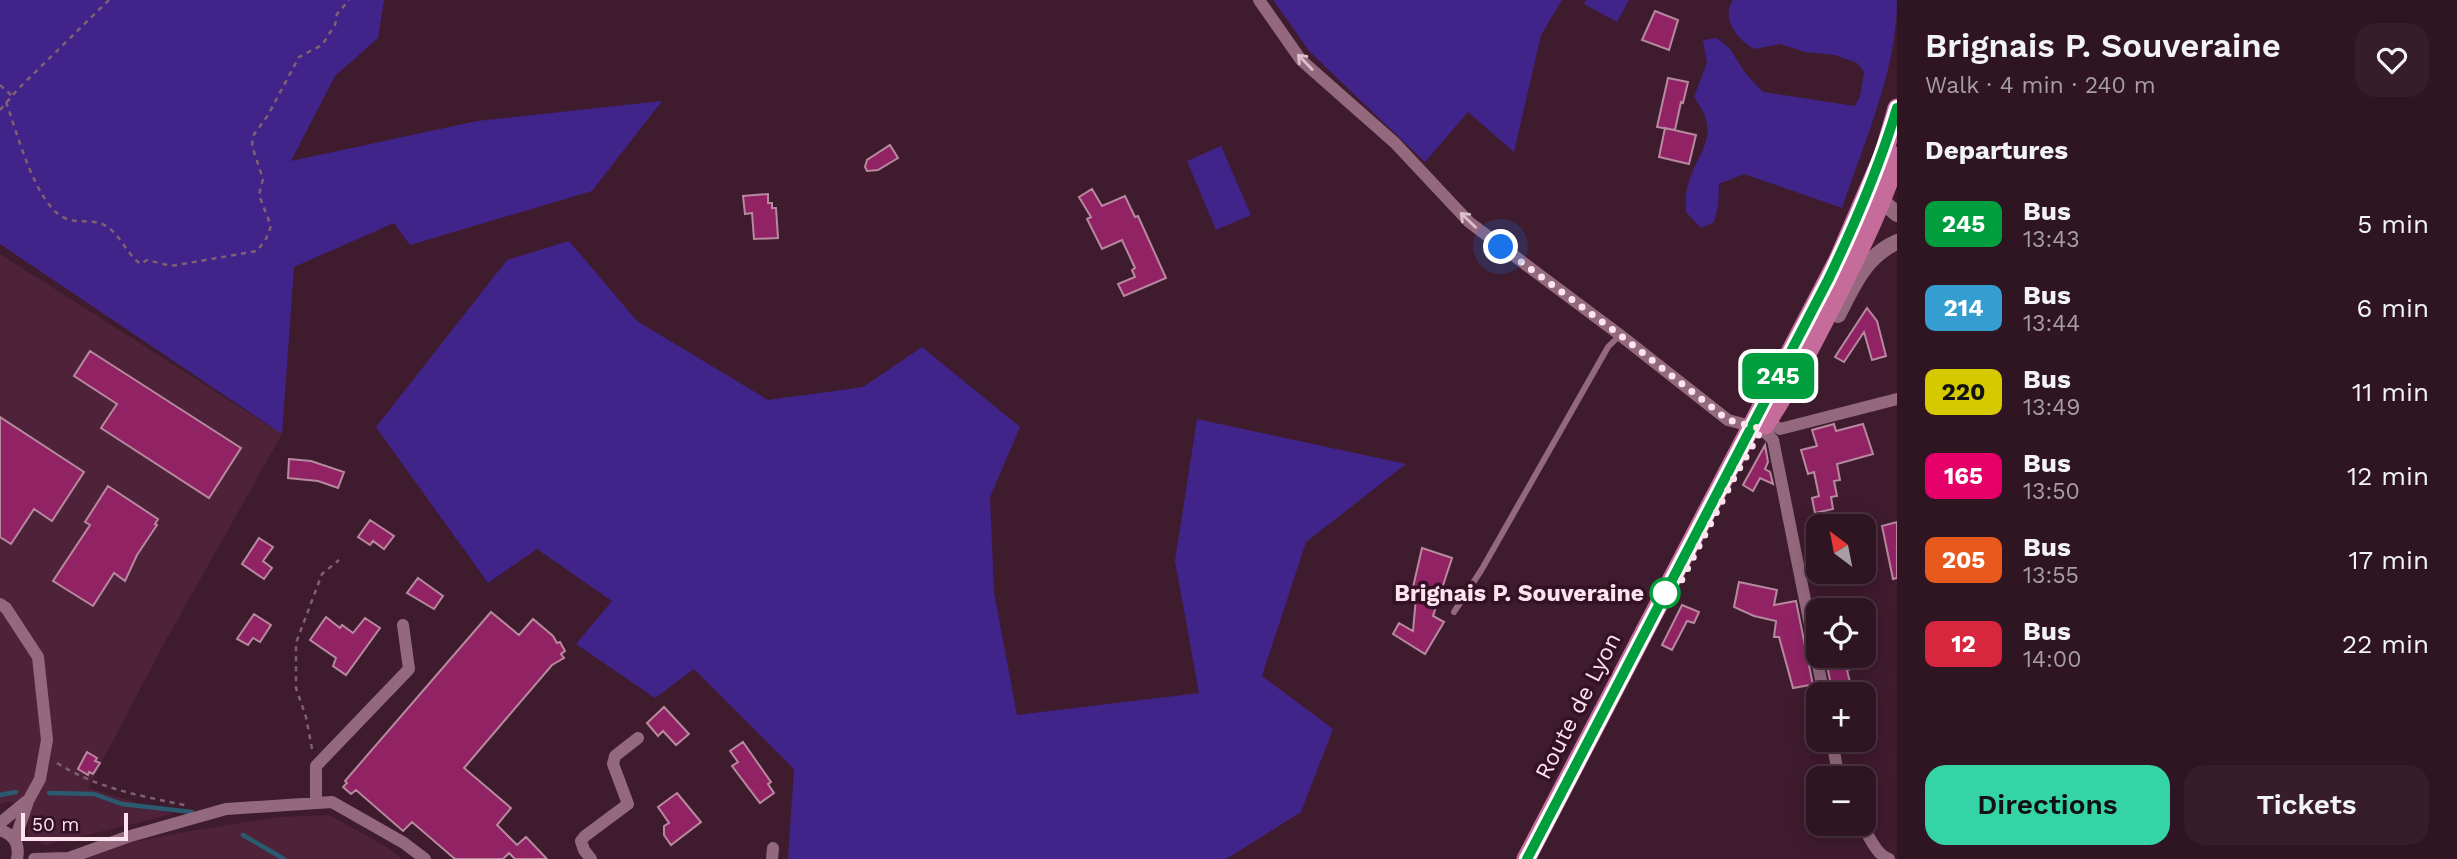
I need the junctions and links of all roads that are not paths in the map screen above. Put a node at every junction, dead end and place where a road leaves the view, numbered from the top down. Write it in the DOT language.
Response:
graph roads {
  1 [pos="1259,0"];
  2 [pos="1897,108"];
  3 [pos="1897,156"];
  4 [pos="1884,189"];
  5 [pos="1897,214"];
  6 [pos="1897,242"];
  7 [pos="1620,335"];
  8 [pos="1804,362"];
  9 [pos="1897,399"];
  10 [pos="1761,425"];
  11 [pos="0,604"];
  12 [pos="1454,612"];
  13 [pos="403,625"];
  14 [pos="1821,682"];
  15 [pos="638,738"];
  16 [pos="27,801"];
  17 [pos="316,803"];
  18 [pos="0,823"];
  19 [pos="0,830"];
  20 [pos="1868,836"];
  21 [pos="16,842"];
  22 [pos="36,858"];
  23 [pos="17,859"];
  24 [pos="425,859"];
  25 [pos="591,859"];
  26 [pos="1527,859"];
  27 [pos="1535,859"];
  28 [pos="1893,859"];
  7 -- 1 [label="street, one-way"];
  2 -- 4 [label="main road"];
  3 -- 4 [label="main road"];
  4 -- 5 [label="street"];
  4 -- 8 [label="main road"];
  4 -- 10 [label="main road"];
  6 -- 8 [label="street"];
  7 -- 10 [label="street"];
  7 -- 12 [label="lane"];
  8 -- 10 [label="main road"];
  9 -- 10 [label="street"];
  10 -- 14 [label="street"];
  10 -- 26 [label="main road, Route de Lyon"];
  10 -- 27 [label="main road, Route de Lyon"];
  11 -- 16 [label="street"];
  13 -- 17 [label="street"];
  15 -- 25 [label="street"];
  16 -- 18 [label="street"];
  16 -- 21 [label="street"];
  17 -- 22 [label="street"];
  17 -- 24 [label="street"];
  19 -- 21 [label="street"];
  20 -- 28 [label="street"];
  21 -- 22 [label="street"];
  21 -- 23 [label="street"];
}
